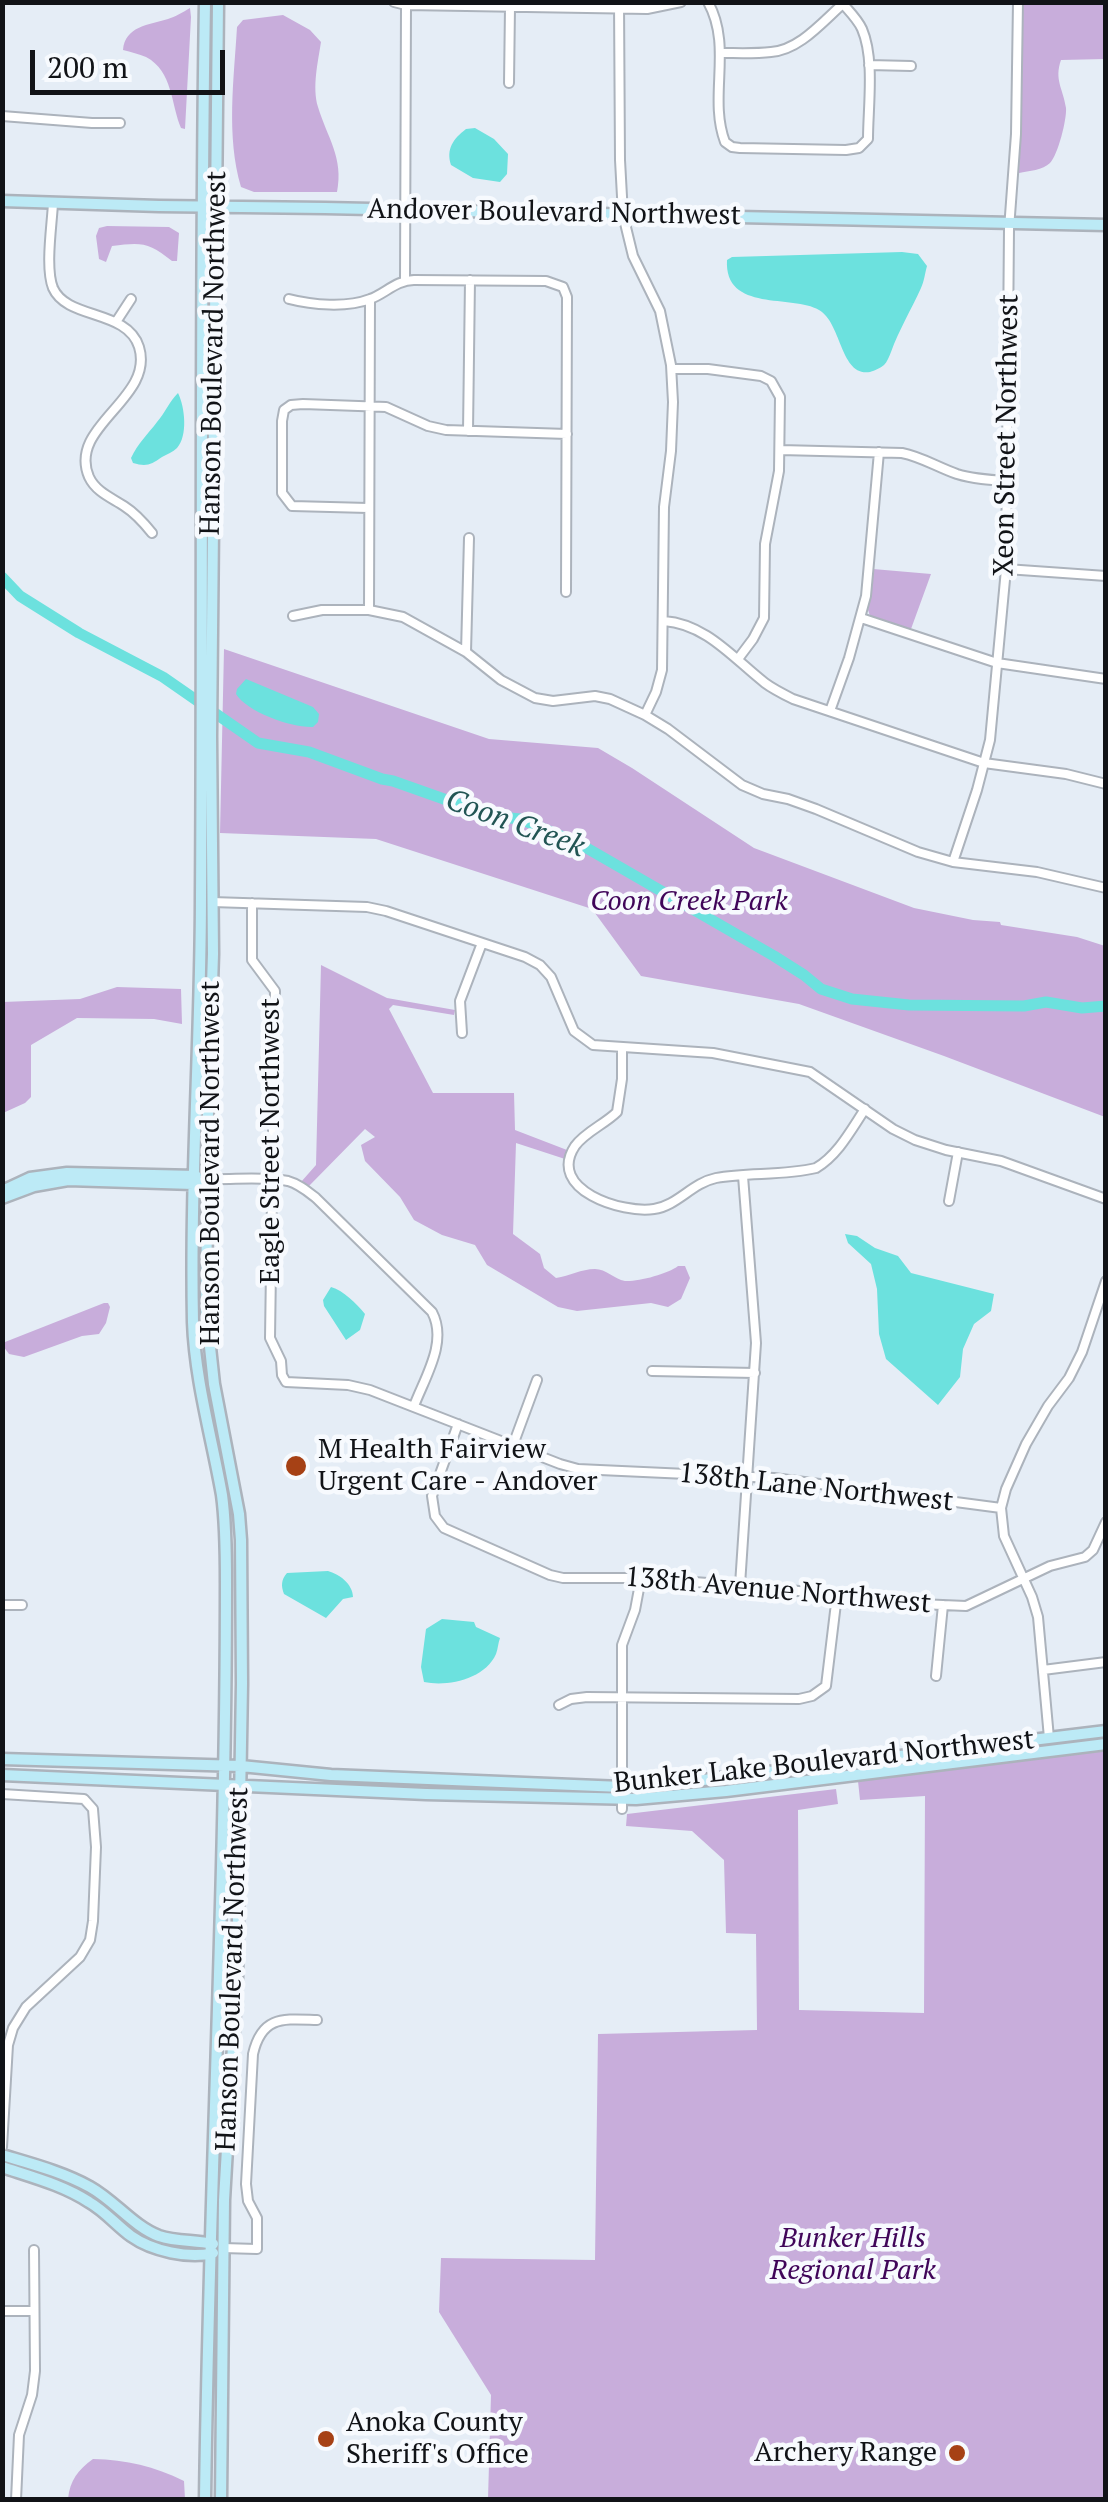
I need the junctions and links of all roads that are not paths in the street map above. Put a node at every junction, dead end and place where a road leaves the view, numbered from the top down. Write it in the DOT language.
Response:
graph roads {
  1 [pos="204,2"];
  2 [pos="218,2"];
  3 [pos="394,2"];
  4 [pos="681,2"];
  5 [pos="708,2"];
  6 [pos="1018,2"];
  7 [pos="844,3"];
  8 [pos="406,5"];
  9 [pos="510,6"];
  10 [pos="619,6"];
  11 [pos="721,53"];
  12 [pos="869,65"];
  13 [pos="911,66"];
  14 [pos="509,83"];
  15 [pos="2,116"];
  16 [pos="120,123"];
  17 [pos="2,201"];
  18 [pos="53,203"];
  19 [pos="202,206"];
  20 [pos="216,206"];
  21 [pos="405,210"];
  22 [pos="623,215"];
  23 [pos="1009,223"];
  24 [pos="1106,225"];
  25 [pos="405,280"];
  26 [pos="470,280"];
  27 [pos="130,299"];
  28 [pos="289,299"];
  29 [pos="370,299"];
  30 [pos="116,322"];
  31 [pos="672,369"];
  32 [pos="369,406"];
  33 [pos="468,431"];
  34 [pos="566,434"];
  35 [pos="780,450"];
  36 [pos="879,452"];
  37 [pos="1006,481"];
  38 [pos="368,508"];
  39 [pos="152,533"];
  40 [pos="469,538"];
  41 [pos="1006,569"];
  42 [pos="1105,574"];
  43 [pos="566,592"];
  44 [pos="369,610"];
  45 [pos="293,616"];
  46 [pos="861,618"];
  47 [pos="664,621"];
  48 [pos="466,652"];
  49 [pos="738,659"];
  50 [pos="997,664"];
  51 [pos="1106,679"];
  52 [pos="206,682"];
  53 [pos="830,711"];
  54 [pos="644,714"];
  55 [pos="206,736"];
  56 [pos="984,763"];
  57 [pos="1106,784"];
  58 [pos="953,862"];
  59 [pos="1106,888"];
  60 [pos="212,902"];
  61 [pos="252,903"];
  62 [pos="482,943"];
  63 [pos="462,1034"];
  64 [pos="622,1048"];
  65 [pos="864,1109"];
  66 [pos="958,1152"];
  67 [pos="743,1176"];
  68 [pos="190,1178"];
  69 [pos="207,1179"];
  70 [pos="273,1180"];
  71 [pos="2,1195"];
  72 [pos="1106,1199"];
  73 [pos="949,1201"];
  74 [pos="1106,1281"];
  75 [pos="1101,1311"];
  76 [pos="652,1371"];
  77 [pos="755,1373"];
  78 [pos="537,1380"];
  79 [pos="286,1382"];
  80 [pos="414,1406"];
  81 [pos="458,1424"];
  82 [pos="513,1445"];
  83 [pos="749,1476"];
  84 [pos="1002,1508"];
  85 [pos="1106,1522"];
  86 [pos="641,1578"];
  87 [pos="1023,1579"];
  88 [pos="740,1585"];
  89 [pos="838,1595"];
  90 [pos="2,1605"];
  91 [pos="944,1605"];
  92 [pos="22,1606"];
  93 [pos="1106,1662"];
  94 [pos="1042,1670"];
  95 [pos="936,1676"];
  96 [pos="621,1697"];
  97 [pos="559,1705"];
  98 [pos="1106,1731"];
  99 [pos="1049,1738"];
  100 [pos="1106,1744"];
  101 [pos="2,1759"];
  102 [pos="944,1764"];
  103 [pos="224,1766"];
  104 [pos="241,1766"];
  105 [pos="2,1774"];
  106 [pos="222,1784"];
  107 [pos="240,1784"];
  108 [pos="2,1794"];
  109 [pos="622,1798"];
  110 [pos="317,2020"];
  111 [pos="2,2147"];
  112 [pos="2,2155"];
  113 [pos="2,2167"];
  114 [pos="223,2248"];
  115 [pos="209,2249"];
  116 [pos="34,2250"];
  117 [pos="2,2311"];
  118 [pos="34,2311"];
  119 [pos="16,2500"];
  120 [pos="204,2500"];
  121 [pos="221,2500"];
  1 -- 19 [label="main road, Hanson Boulevard Northwest"];
  2 -- 20 [label="main road, Hanson Boulevard Northwest"];
  3 -- 8 [label="street"];
  4 -- 10 [label="street"];
  5 -- 11 [label="street"];
  6 -- 23 [label="street, Xeon Street Northwest"];
  7 -- 11 [label="street"];
  7 -- 12 [label="street"];
  8 -- 9 [label="street"];
  8 -- 21 [label="street"];
  9 -- 10 [label="street"];
  9 -- 14 [label="street"];
  10 -- 22 [label="street"];
  11 -- 12 [label="street"];
  12 -- 13 [label="street"];
  15 -- 16 [label="street"];
  17 -- 18 [label="main road, Andover Boulevard Northwest"];
  18 -- 19 [label="main road, Andover Boulevard Northwest"];
  18 -- 30 [label="street"];
  19 -- 20 [label="main road, Andover Boulevard Northwest"];
  19 -- 52 [label="main road, Hanson Boulevard Northwest"];
  20 -- 21 [label="main road, Andover Boulevard Northwest"];
  20 -- 52 [label="main road, Hanson Boulevard Northwest"];
  21 -- 22 [label="main road, Andover Boulevard Northwest"];
  21 -- 25 [label="street"];
  22 -- 23 [label="main road, Andover Boulevard Northwest"];
  22 -- 31 [label="street"];
  23 -- 24 [label="main road, Andover Boulevard Northwest"];
  23 -- 37 [label="street, Xeon Street Northwest"];
  25 -- 26 [label="street"];
  25 -- 29 [label="street"];
  26 -- 33 [label="street"];
  26 -- 34 [label="street"];
  27 -- 30 [label="street"];
  28 -- 29 [label="street"];
  29 -- 32 [label="street"];
  30 -- 39 [label="street"];
  31 -- 35 [label="street"];
  31 -- 47 [label="street"];
  32 -- 33 [label="street"];
  32 -- 38 [label="street"];
  32 -- 38 [label="street"];
  33 -- 34 [label="street"];
  34 -- 43 [label="street"];
  35 -- 36 [label="street"];
  35 -- 49 [label="street"];
  36 -- 37 [label="street"];
  36 -- 46 [label="street"];
  37 -- 41 [label="street, Xeon Street Northwest"];
  38 -- 44 [label="street"];
  40 -- 48 [label="street"];
  41 -- 42 [label="street"];
  41 -- 50 [label="street, Xeon Street Northwest"];
  44 -- 45 [label="street"];
  44 -- 48 [label="street"];
  46 -- 50 [label="street"];
  46 -- 53 [label="street"];
  47 -- 49 [label="street"];
  47 -- 54 [label="street"];
  48 -- 54 [label="street"];
  49 -- 53 [label="street"];
  50 -- 51 [label="street"];
  50 -- 56 [label="street, Xeon Street Northwest"];
  52 -- 55 [label="main road, Hanson Boulevard Northwest"];
  53 -- 56 [label="street"];
  54 -- 58 [label="street"];
  55 -- 60 [label="main road, Hanson Boulevard Northwest"];
  55 -- 68 [label="main road, Hanson Boulevard Northwest"];
  56 -- 57 [label="street"];
  56 -- 58 [label="street, Xeon Street Northwest"];
  58 -- 59 [label="street"];
  60 -- 61 [label="street"];
  60 -- 69 [label="main road, Hanson Boulevard Northwest"];
  61 -- 62 [label="street"];
  61 -- 70 [label="street, Eagle Street Northwest"];
  62 -- 63 [label="street"];
  62 -- 64 [label="street"];
  64 -- 65 [label="street"];
  64 -- 67 [label="street"];
  65 -- 66 [label="street"];
  65 -- 67 [label="street"];
  66 -- 72 [label="street"];
  66 -- 73 [label="street"];
  67 -- 77 [label="street"];
  68 -- 69 [label="main road"];
  68 -- 71 [label="main road"];
  68 -- 103 [label="main road, Hanson Boulevard Northwest"];
  69 -- 70 [label="street"];
  69 -- 104 [label="main road, Hanson Boulevard Northwest"];
  70 -- 79 [label="street, Eagle Street Northwest"];
  70 -- 80 [label="street"];
  74 -- 75 [label="street"];
  75 -- 84 [label="street"];
  76 -- 77 [label="street"];
  77 -- 83 [label="street"];
  78 -- 82 [label="street"];
  79 -- 80 [label="street, 138th Lane Northwest"];
  80 -- 81 [label="street, 138th Lane Northwest"];
  81 -- 82 [label="street, 138th Lane Northwest"];
  81 -- 86 [label="street, 138th Avenue Northwest"];
  82 -- 83 [label="street, 138th Lane Northwest"];
  83 -- 84 [label="street, 138th Lane Northwest"];
  83 -- 88 [label="street"];
  84 -- 87 [label="street"];
  85 -- 87 [label="street, 138th Avenue Northwest"];
  86 -- 88 [label="street, 138th Avenue Northwest"];
  86 -- 96 [label="street"];
  87 -- 91 [label="street, 138th Avenue Northwest"];
  87 -- 94 [label="street"];
  88 -- 89 [label="street, 138th Avenue Northwest"];
  89 -- 91 [label="street, 138th Avenue Northwest"];
  89 -- 96 [label="street"];
  90 -- 92 [label="street"];
  91 -- 95 [label="street"];
  93 -- 94 [label="street"];
  94 -- 99 [label="street"];
  96 -- 97 [label="street"];
  96 -- 109 [label="street"];
  98 -- 99 [label="main road, Bunker Lake Boulevard Northwest"];
  99 -- 102 [label="main road"];
  99 -- 109 [label="main road, Bunker Lake Boulevard Northwest"];
  100 -- 102 [label="main road"];
  101 -- 103 [label="main road, Bunker Lake Boulevard Northwest"];
  102 -- 109 [label="main road"];
  103 -- 104 [label="main road, Bunker Lake Boulevard Northwest"];
  103 -- 106 [label="main road, Hanson Boulevard Northwest"];
  104 -- 107 [label="main road, Hanson Boulevard Northwest"];
  104 -- 109 [label="main road, Bunker Lake Boulevard Northwest"];
  105 -- 106 [label="main road, Bunker Lake Boulevard Northwest"];
  106 -- 107 [label="main road, Bunker Lake Boulevard Northwest"];
  106 -- 115 [label="main road, Hanson Boulevard Northwest"];
  107 -- 109 [label="main road, Bunker Lake Boulevard Northwest"];
  107 -- 114 [label="main road, Hanson Boulevard Northwest"];
  108 -- 111 [label="street"];
  110 -- 114 [label="street"];
  112 -- 115 [label="main road"];
  113 -- 115 [label="main road"];
  114 -- 115 [label="main road"];
  114 -- 121 [label="main road, Hanson Boulevard Northwest"];
  115 -- 120 [label="main road, Hanson Boulevard Northwest"];
  116 -- 118 [label="street"];
  117 -- 118 [label="street"];
  118 -- 119 [label="street"];
}
